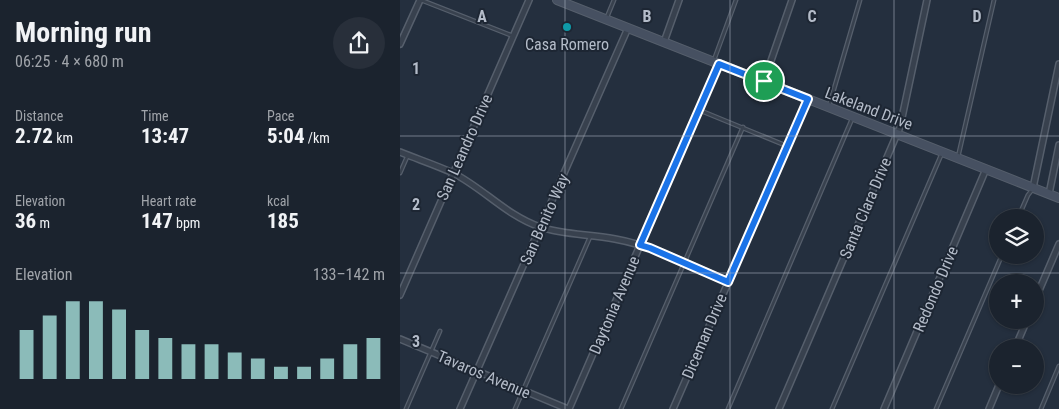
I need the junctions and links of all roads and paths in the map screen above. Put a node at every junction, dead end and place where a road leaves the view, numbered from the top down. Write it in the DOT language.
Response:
graph roads {
  1 [pos="420,0"];
  2 [pos="529,0"];
  3 [pos="557,0"];
  4 [pos="614,0"];
  5 [pos="679,0"];
  6 [pos="736,0"];
  7 [pos="792,0"];
  8 [pos="860,0"];
  9 [pos="927,0"];
  10 [pos="994,0"];
  11 [pos="607,20"];
  12 [pos="628,28"];
  13 [pos="513,36"];
  14 [pos="664,42"];
  15 [pos="400,44"];
  16 [pos="716,62"];
  17 [pos="1059,64"];
  18 [pos="764,81"];
  19 [pos="808,99"];
  20 [pos="829,107"];
  21 [pos="699,110"];
  22 [pos="853,117"];
  23 [pos="743,127"];
  24 [pos="897,134"];
  25 [pos="1059,145"];
  26 [pos="788,146"];
  27 [pos="400,152"];
  28 [pos="942,152"];
  29 [pos="408,155"];
  30 [pos="958,158"];
  31 [pos="986,170"];
  32 [pos="453,173"];
  33 [pos="400,174"];
  34 [pos="1033,188"];
  35 [pos="1049,194"];
  36 [pos="1059,198"];
  37 [pos="1022,209"];
  38 [pos="540,228"];
  39 [pos="591,236"];
  40 [pos="1059,244"];
  41 [pos="640,245"];
  42 [pos="685,263"];
  43 [pos="998,264"];
  44 [pos="1044,279"];
  45 [pos="728,282"];
  46 [pos="400,295"];
  47 [pos="440,331"];
  48 [pos="400,338"];
  49 [pos="431,352"];
  50 [pos="1059,366"];
  51 [pos="477,370"];
  52 [pos="523,390"];
  53 [pos="995,394"];
  54 [pos="406,409"];
  55 [pos="460,409"];
  56 [pos="515,409"];
  57 [pos="568,409"];
  58 [pos="621,409"];
  59 [pos="673,409"];
  60 [pos="728,409"];
  61 [pos="779,409"];
  62 [pos="832,409"];
  63 [pos="884,409"];
  64 [pos="936,409"];
  65 [pos="989,409"];
  66 [pos="1040,409"];
  1 -- 13 [label="lane"];
  1 -- 15 [label="street"];
  2 -- 13 [label="street, San Leandro Drive"];
  3 -- 11 [label="street, Lakeland Drive"];
  4 -- 11 [label="lane"];
  5 -- 14 [label="street"];
  6 -- 16 [label="lane"];
  7 -- 18 [label="street"];
  8 -- 20 [label="lane"];
  9 -- 24 [label="street, Santa Clara Drive"];
  10 -- 30 [label="lane"];
  11 -- 12 [label="street, Lakeland Drive"];
  12 -- 14 [label="street, Lakeland Drive"];
  12 -- 38 [label="street, San Benito Way"];
  13 -- 32 [label="street, San Leandro Drive"];
  14 -- 16 [label="street, Lakeland Drive"];
  16 -- 18 [label="street, Lakeland Drive"];
  16 -- 21 [label="street, Daytonia Avenue"];
  17 -- 34 [label="street"];
  18 -- 19 [label="street, Lakeland Drive"];
  19 -- 20 [label="street, Lakeland Drive"];
  19 -- 26 [label="street, Diceman Drive"];
  20 -- 22 [label="street, Lakeland Drive"];
  21 -- 23 [label="lane"];
  21 -- 41 [label="street, Daytonia Avenue"];
  22 -- 24 [label="street, Lakeland Drive"];
  22 -- 60 [label="lane"];
  23 -- 26 [label="lane"];
  23 -- 42 [label="lane"];
  24 -- 28 [label="street, Lakeland Drive"];
  24 -- 61 [label="street, Santa Clara Drive"];
  25 -- 35 [label="street"];
  26 -- 45 [label="street, Diceman Drive"];
  27 -- 29 [label="street"];
  28 -- 30 [label="street, Lakeland Drive"];
  28 -- 62 [label="lane"];
  29 -- 32 [label="street"];
  29 -- 33 [label="lane"];
  30 -- 31 [label="street, Lakeland Drive"];
  31 -- 34 [label="street, Lakeland Drive"];
  31 -- 63 [label="street, Redondo Drive"];
  32 -- 38 [label="street"];
  32 -- 46 [label="street, San Leandro Drive"];
  34 -- 35 [label="street, Lakeland Drive"];
  34 -- 37 [label="lane"];
  35 -- 36 [label="street, Lakeland Drive"];
  38 -- 39 [label="street"];
  38 -- 51 [label="street, San Benito Way"];
  39 -- 41 [label="street"];
  39 -- 52 [label="lane"];
  40 -- 44 [label="street"];
  41 -- 42 [label="street"];
  41 -- 57 [label="street, Daytonia Avenue"];
  42 -- 45 [label="street"];
  42 -- 58 [label="lane"];
  43 -- 64 [label="lane"];
  45 -- 59 [label="street, Diceman Drive"];
  47 -- 49 [label="lane"];
  48 -- 49 [label="street, Tavaros Avenue"];
  49 -- 51 [label="street, Tavaros Avenue"];
  49 -- 54 [label="lane"];
  50 -- 66 [label="lane"];
  51 -- 52 [label="street, Tavaros Avenue"];
  51 -- 55 [label="street, San Benito Way"];
  52 -- 56 [label="lane"];
  52 -- 57 [label="street, Tavaros Avenue"];
  53 -- 65 [label="street"];
}
